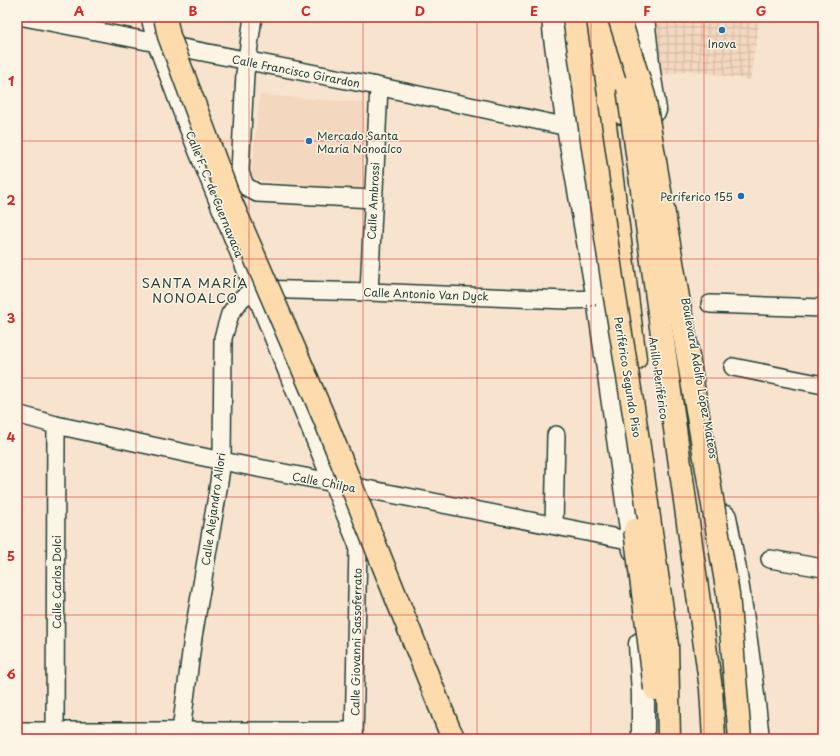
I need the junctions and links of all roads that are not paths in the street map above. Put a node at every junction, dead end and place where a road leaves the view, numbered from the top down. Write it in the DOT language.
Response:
graph roads {
  1 [pos="24,17"];
  2 [pos="150,17"];
  3 [pos="165,17"];
  4 [pos="253,17"];
  5 [pos="553,17"];
  6 [pos="574,17"];
  7 [pos="592,17"];
  8 [pos="608,17"];
  9 [pos="618,17"];
  10 [pos="644,17"];
  11 [pos="156,42"];
  12 [pos="246,61"];
  13 [pos="379,87"];
  14 [pos="605,125"];
  15 [pos="568,127"];
  16 [pos="373,199"];
  17 [pos="254,289"];
  18 [pos="369,292"];
  19 [pos="598,298"];
  20 [pos="710,304"];
  21 [pos="823,308"];
  22 [pos="733,367"];
  23 [pos="823,385"];
  24 [pos="19,414"];
  25 [pos="56,424"];
  26 [pos="556,435"];
  27 [pos="222,461"];
  28 [pos="334,484"];
  29 [pos="554,525"];
  30 [pos="633,541"];
  31 [pos="358,546"];
  32 [pos="770,559"];
  33 [pos="823,568"];
  34 [pos="17,731"];
  35 [pos="55,735"];
  36 [pos="181,735"];
  37 [pos="354,735"];
  38 [pos="454,739"];
  39 [pos="643,739"];
  40 [pos="654,739"];
  41 [pos="669,739"];
  42 [pos="679,739"];
  43 [pos="703,739"];
  44 [pos="714,739"];
  45 [pos="740,739"];
  46 [pos="758,739"];
  1 -- 11 [label="street, Calle Francisco Girardon"];
  2 -- 11 [label="street, Calle F. C. de Cuernavaca"];
  3 -- 38 [label="highway, bridge"];
  4 -- 12 [label="street"];
  5 -- 15 [label="main road"];
  6 -- 41 [label="highway, Periférico Segundo Piso, bridge"];
  7 -- 14 [label="highway, Anillo Periférico"];
  8 -- 43 [label="highway, Anillo Periférico"];
  9 -- 44 [label="highway, bridge"];
  9 -- 45 [label="highway, bridge"];
  10 -- 46 [label="main road, Boulevard Adolfo López Mateos"];
  11 -- 12 [label="street, Calle Francisco Girardon"];
  11 -- 17 [label="street, Calle F. C. de Cuernavaca"];
  12 -- 13 [label="street, Calle Francisco Girardon"];
  12 -- 16 [label="street"];
  13 -- 15 [label="street, Calle Francisco Girardon"];
  13 -- 16 [label="street, Calle Ambrossi"];
  14 -- 40 [label="highway, bridge"];
  14 -- 42 [label="highway, Anillo Periférico"];
  15 -- 19 [label="main road"];
  16 -- 18 [label="street, Calle Ambrossi"];
  17 -- 18 [label="street, Calle Antonio Van Dyck"];
  17 -- 27 [label="street, Calle Alejandro Allori"];
  17 -- 28 [label="street, Calle F. C. de Cuernavaca"];
  18 -- 19 [label="street, Calle Antonio Van Dyck"];
  19 -- 30 [label="main road"];
  20 -- 21 [label="street"];
  22 -- 23 [label="street"];
  24 -- 25 [label="street, Calle Chilpa"];
  25 -- 27 [label="street, Calle Chilpa"];
  25 -- 35 [label="street, Calle Carlos Dolci"];
  26 -- 29 [label="street"];
  27 -- 28 [label="street, Calle Chilpa"];
  27 -- 36 [label="street, Calle Alejandro Allori"];
  28 -- 29 [label="street, Calle Chilpa"];
  28 -- 31 [label="street, Calle F. C. de Cuernavaca"];
  29 -- 30 [label="street, Calle Chilpa"];
  30 -- 39 [label="main road"];
  31 -- 37 [label="street, Calle Giovanni Sassoferrato"];
  32 -- 33 [label="street"];
  34 -- 35 [label="street"];
  35 -- 36 [label="street"];
  36 -- 37 [label="street"];
}
